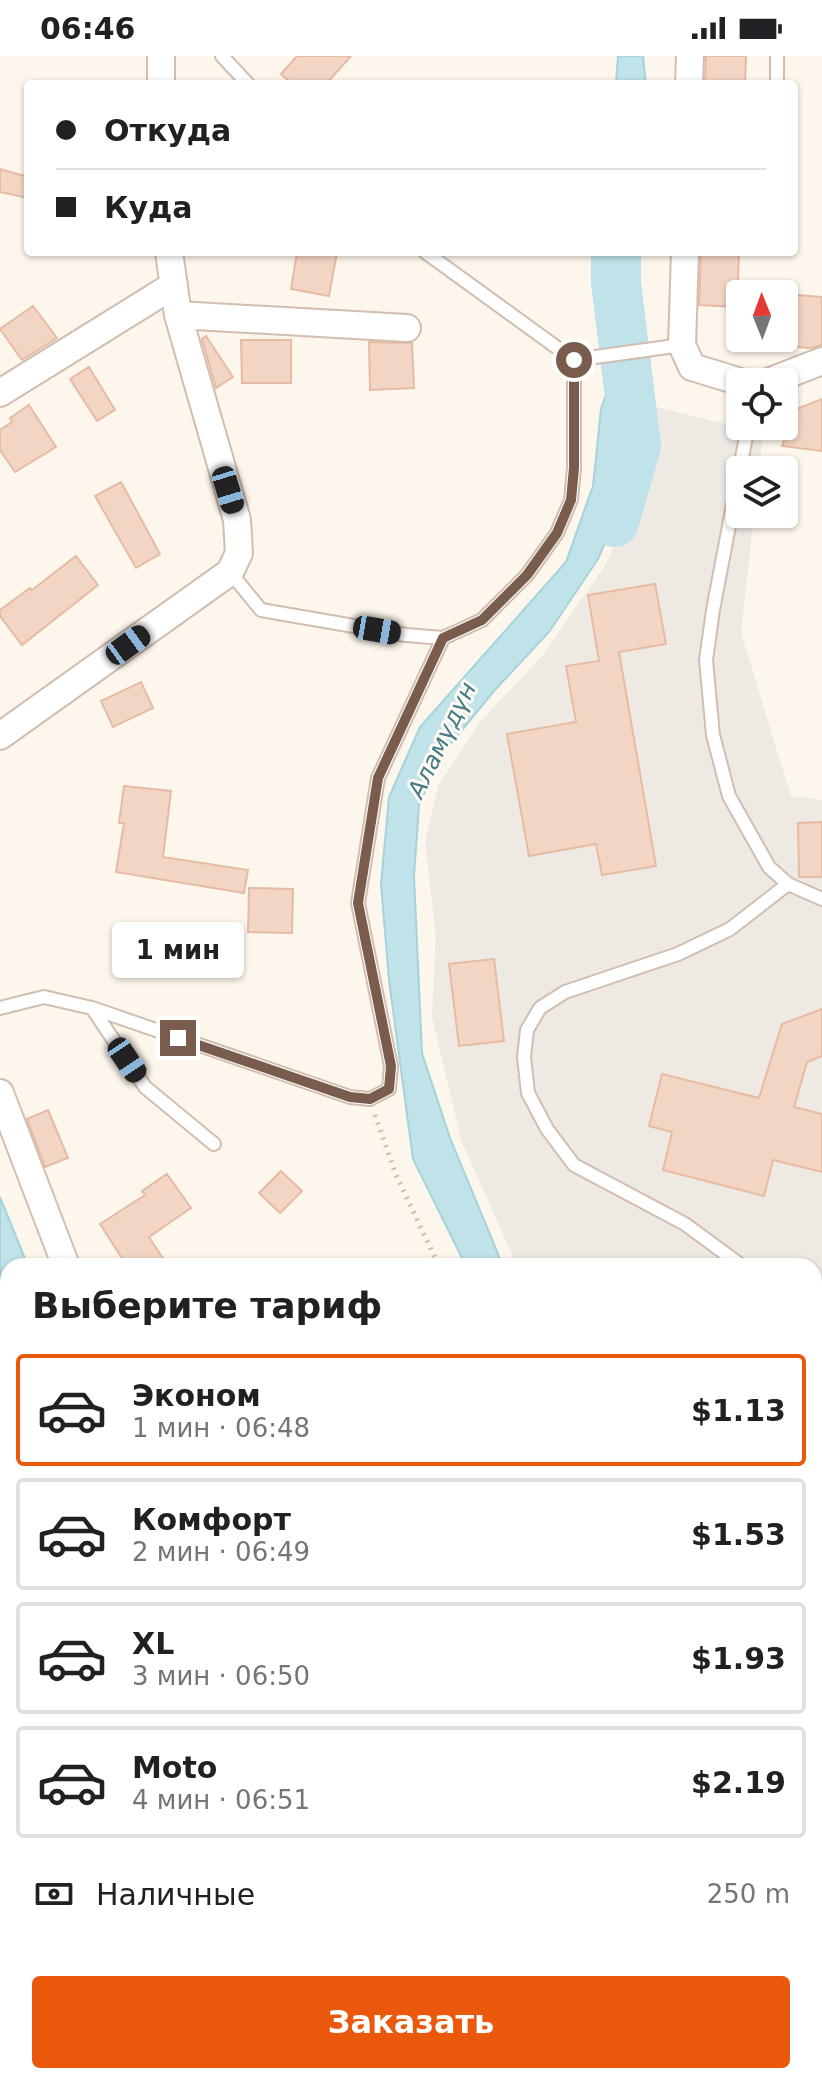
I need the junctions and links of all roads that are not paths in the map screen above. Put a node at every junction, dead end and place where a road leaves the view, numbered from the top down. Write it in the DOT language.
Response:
graph roads {
  1 [pos="161,56"];
  2 [pos="222,56"];
  3 [pos="690,56"];
  4 [pos="777,56"];
  5 [pos="161,80"];
  6 [pos="244,80"];
  7 [pos="689,80"];
  8 [pos="777,80"];
  9 [pos="170,256"];
  10 [pos="431,256"];
  11 [pos="685,256"];
  12 [pos="174,285"];
  13 [pos="178,315"];
  14 [pos="407,328"];
  15 [pos="682,345"];
  16 [pos="580,359"];
  17 [pos="822,361"];
  18 [pos="798,370"];
  19 [pos="726,377"];
  20 [pos="0,393"];
  21 [pos="745,440"];
  22 [pos="230,572"];
  23 [pos="443,638"];
  24 [pos="0,736"];
  25 [pos="788,884"];
  26 [pos="822,899"];
  27 [pos="0,1008"];
  28 [pos="92,1008"];
  29 [pos="0,1093"];
  30 [pos="214,1144"];
  31 [pos="63,1258"];
  32 [pos="731,1258"];
  1 -- 5 [label="street"];
  2 -- 6 [label="lane"];
  3 -- 7 [label="street"];
  4 -- 8 [label="lane"];
  9 -- 12 [label="street"];
  10 -- 16 [label="lane"];
  11 -- 15 [label="street"];
  12 -- 13 [label="street"];
  12 -- 20 [label="street"];
  13 -- 14 [label="street"];
  13 -- 22 [label="street"];
  15 -- 16 [label="lane"];
  15 -- 19 [label="street"];
  16 -- 23 [label="lane"];
  17 -- 18 [label="street"];
  21 -- 25 [label="lane"];
  22 -- 23 [label="lane"];
  22 -- 24 [label="street"];
  23 -- 28 [label="lane"];
  25 -- 26 [label="lane"];
  25 -- 32 [label="lane"];
  27 -- 28 [label="lane"];
  28 -- 30 [label="lane"];
  29 -- 31 [label="street"];
}
